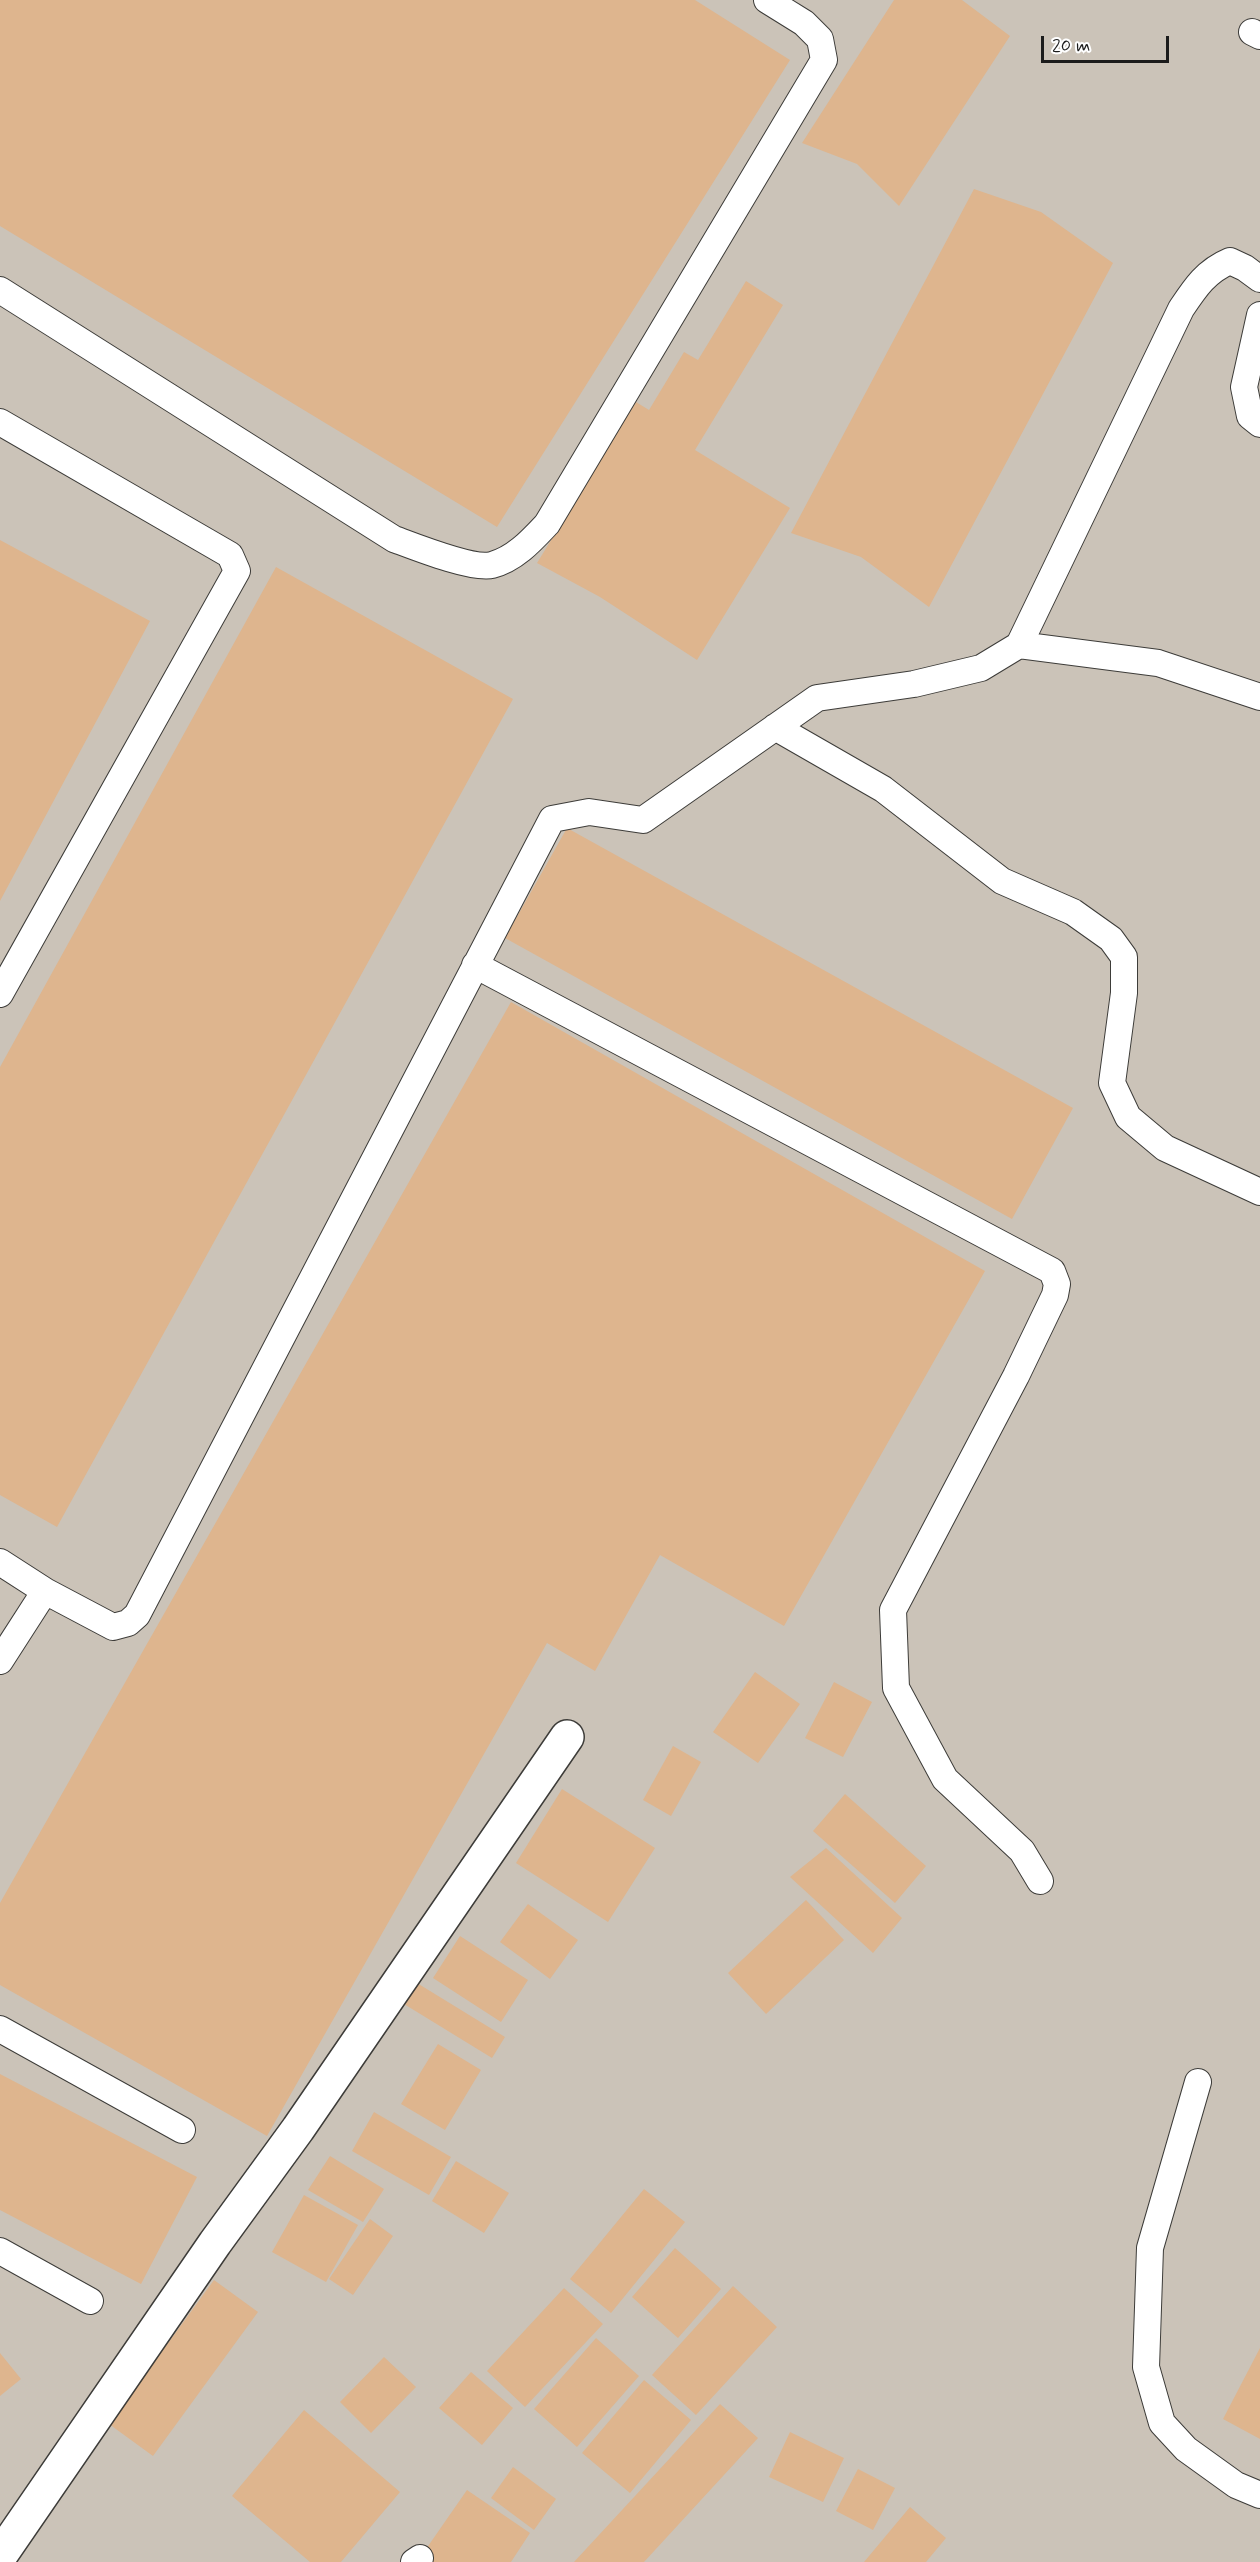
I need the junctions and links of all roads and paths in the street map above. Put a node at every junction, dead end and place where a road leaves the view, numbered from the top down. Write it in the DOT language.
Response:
graph roads {
  1 [pos="767,0"];
  2 [pos="1260,279"];
  3 [pos="0,290"];
  4 [pos="1260,315"];
  5 [pos="0,422"];
  6 [pos="1260,424"];
  7 [pos="1019,645"];
  8 [pos="1260,697"];
  9 [pos="775,727"];
  10 [pos="476,965"];
  11 [pos="0,994"];
  12 [pos="1260,1192"];
  13 [pos="0,1562"];
  14 [pos="45,1591"];
  15 [pos="0,1661"];
  16 [pos="567,1737"];
  17 [pos="1040,1881"];
  18 [pos="0,2029"];
  19 [pos="1198,2082"];
  20 [pos="182,2130"];
  21 [pos="0,2251"];
  22 [pos="90,2301"];
  23 [pos="1260,2495"];
  24 [pos="0,2556"];
  1 -- 3 [label="lane"];
  2 -- 7 [label="lane"];
  4 -- 6 [label="lane"];
  5 -- 11 [label="lane"];
  7 -- 8 [label="lane"];
  7 -- 9 [label="lane"];
  9 -- 10 [label="lane"];
  9 -- 12 [label="lane"];
  10 -- 14 [label="lane"];
  10 -- 17 [label="lane"];
  13 -- 14 [label="lane"];
  14 -- 15 [label="lane"];
  16 -- 24 [label="street"];
  18 -- 20 [label="lane"];
  19 -- 23 [label="lane"];
  21 -- 22 [label="lane"];
}
